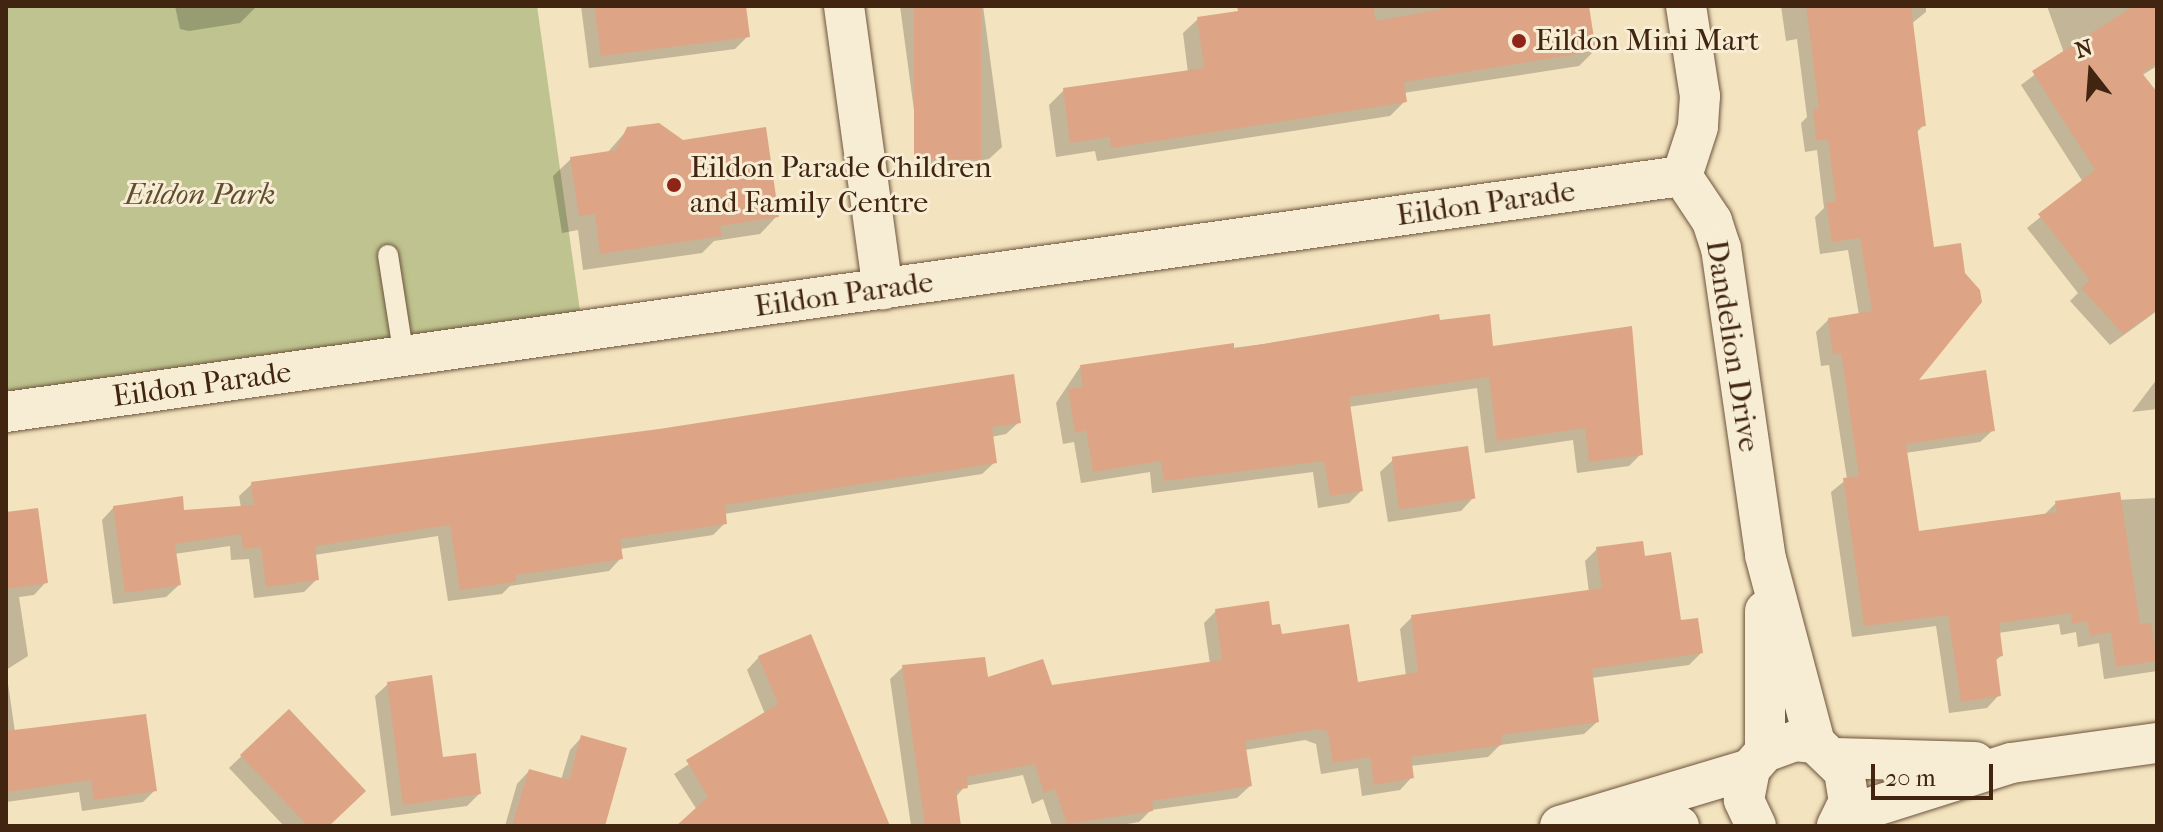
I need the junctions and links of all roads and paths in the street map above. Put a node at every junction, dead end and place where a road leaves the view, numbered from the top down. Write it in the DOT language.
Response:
graph roads {
  1 [pos="844,6"];
  2 [pos="1686,6"];
  3 [pos="1682,176"];
  4 [pos="388,255"];
  5 [pos="883,289"];
  6 [pos="404,357"];
  7 [pos="6,412"];
  8 [pos="1765,555"];
  9 [pos="2157,743"];
  10 [pos="1825,750"];
  11 [pos="1758,760"];
  12 [pos="2011,763"];
  13 [pos="1841,821"];
  14 [pos="1569,825"];
  15 [pos="1679,826"];
  16 [pos="1756,826"];
  1 -- 5 [label="street"];
  2 -- 3 [label="street"];
  3 -- 5 [label="street, Eildon Parade"];
  3 -- 8 [label="street, Dandelion Drive"];
  4 -- 6 [label="lane"];
  5 -- 6 [label="street, Eildon Parade"];
  6 -- 7 [label="street, Eildon Parade"];
  8 -- 10 [label="street, Dandelion Drive"];
  8 -- 11 [label="street, Dandelion Drive"];
  9 -- 12 [label="street"];
  10 -- 11 [label="street"];
  10 -- 12 [label="street"];
  10 -- 13 [label="street, Dandelion Drive"];
  11 -- 14 [label="street"];
  11 -- 16 [label="street, Dandelion Drive"];
  12 -- 13 [label="street"];
  14 -- 15 [label="street"];
}
